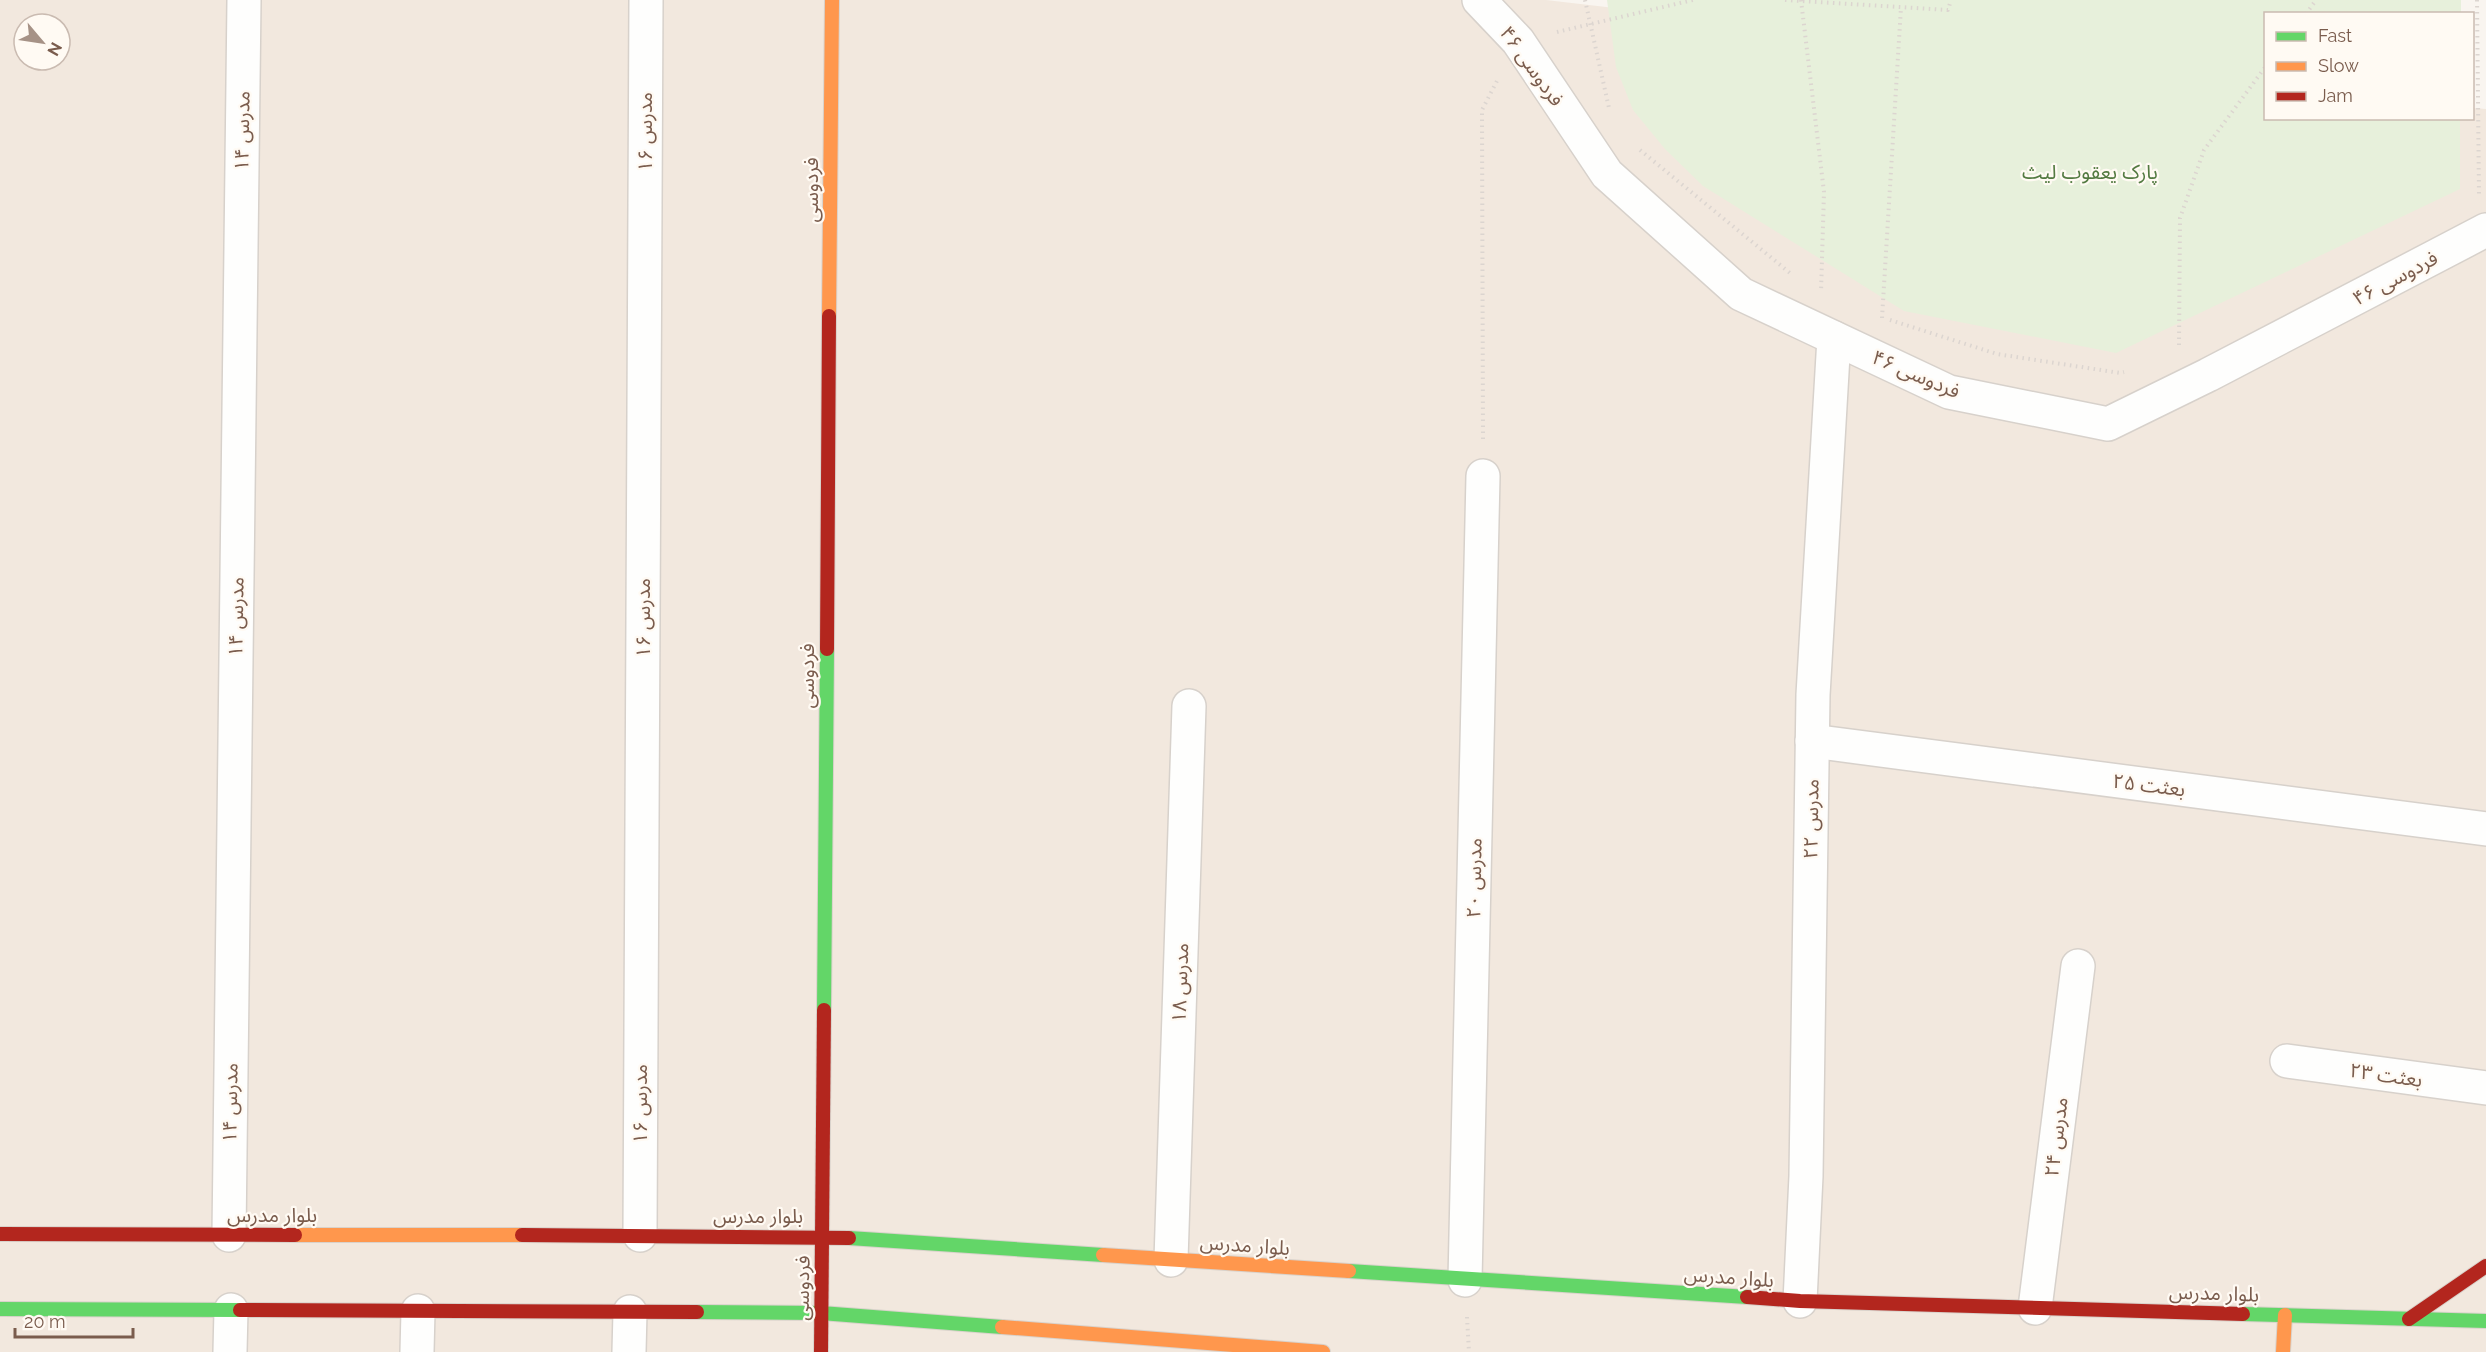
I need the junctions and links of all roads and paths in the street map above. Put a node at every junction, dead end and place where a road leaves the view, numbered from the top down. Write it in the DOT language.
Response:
graph roads {
  1 [pos="244,0"];
  2 [pos="646,0"];
  3 [pos="832,0"];
  4 [pos="1479,0"];
  5 [pos="1585,0"];
  6 [pos="1693,0"];
  7 [pos="1785,0"];
  8 [pos="1801,0"];
  9 [pos="1951,0"];
  10 [pos="2477,0"];
  11 [pos="1901,6"];
  12 [pos="1590,25"];
  13 [pos="1518,41"];
  14 [pos="2264,67"];
  15 [pos="1611,117"];
  16 [pos="1632,143"];
  17 [pos="2479,199"];
  18 [pos="2486,230"];
  19 [pos="1794,276"];
  20 [pos="1812,291"];
  21 [pos="1872,315"];
  22 [pos="1882,318"];
  23 [pos="1834,338"];
  24 [pos="2190,339"];
  25 [pos="2179,345"];
  26 [pos="2170,349"];
  27 [pos="2130,369"];
  28 [pos="1483,476"];
  29 [pos="1189,706"];
  30 [pos="1812,741"];
  31 [pos="2486,829"];
  32 [pos="2078,966"];
  33 [pos="2287,1061"];
  34 [pos="2486,1088"];
  35 [pos="0,1234"];
  36 [pos="229,1235"];
  37 [pos="640,1235"];
  38 [pos="822,1236"];
  39 [pos="1171,1260"];
  40 [pos="2486,1266"];
  41 [pos="1465,1280"];
  42 [pos="1800,1301"];
  43 [pos="2035,1308"];
  44 [pos="0,1309"];
  45 [pos="231,1310"];
  46 [pos="418,1311"];
  47 [pos="630,1312"];
  48 [pos="821,1313"];
  49 [pos="2285,1315"];
  50 [pos="2409,1319"];
  51 [pos="2486,1321"];
  52 [pos="230,1352"];
  53 [pos="417,1352"];
  54 [pos="629,1352"];
  55 [pos="821,1352"];
  56 [pos="1323,1352"];
  57 [pos="2283,1352"];
  1 -- 36 [label="street, مدرس ۱۴"];
  2 -- 37 [label="street, مدرس ۱۶"];
  3 -- 38 [label="main road, فردوسی"];
  4 -- 13 [label="street, فردوسی ۴۶"];
  5 -- 12 [label="path"];
  6 -- 12 [label="path"];
  7 -- 8 [label="path"];
  8 -- 11 [label="path"];
  8 -- 20 [label="path"];
  9 -- 11 [label="path"];
  10 -- 17 [label="path"];
  11 -- 22 [label="path"];
  12 -- 13 [label="path"];
  12 -- 15 [label="path"];
  13 -- 23 [label="street, فردوسی ۴۶"];
  13 -- 28 [label="path"];
  14 -- 25 [label="path"];
  16 -- 19 [label="path"];
  18 -- 23 [label="street, فردوسی ۴۶"];
  21 -- 22 [label="path"];
  22 -- 27 [label="path"];
  23 -- 30 [label="street, مدرس ۲۲"];
  24 -- 25 [label="path"];
  25 -- 26 [label="path"];
  28 -- 41 [label="street, مدرس ۲۰"];
  29 -- 39 [label="street, مدرس ۱۸"];
  30 -- 31 [label="street, بعثت ۲۵"];
  30 -- 42 [label="street, مدرس ۲۲"];
  32 -- 43 [label="street, مدرس ۲۴"];
  33 -- 34 [label="street, بعثت ۲۳"];
  35 -- 36 [label="main road, بلوار مدرس"];
  36 -- 37 [label="main road, بلوار مدرس"];
  37 -- 38 [label="main road, بلوار مدرس"];
  38 -- 39 [label="main road, بلوار مدرس"];
  38 -- 48 [label="main road, فردوسی"];
  39 -- 41 [label="main road, بلوار مدرس"];
  40 -- 50 [label="main road"];
  41 -- 42 [label="main road, بلوار مدرس"];
  42 -- 43 [label="main road, بلوار مدرس"];
  43 -- 49 [label="main road, بلوار مدرس"];
  44 -- 45 [label="main road"];
  45 -- 46 [label="main road"];
  45 -- 52 [label="street"];
  46 -- 47 [label="main road"];
  46 -- 53 [label="street"];
  47 -- 48 [label="main road"];
  47 -- 54 [label="street"];
  48 -- 55 [label="main road, فردوسی"];
  48 -- 56 [label="main road"];
  49 -- 50 [label="main road, بلوار مدرس"];
  49 -- 57 [label="main road"];
  50 -- 51 [label="main road, بلوار مدرس"];
}
